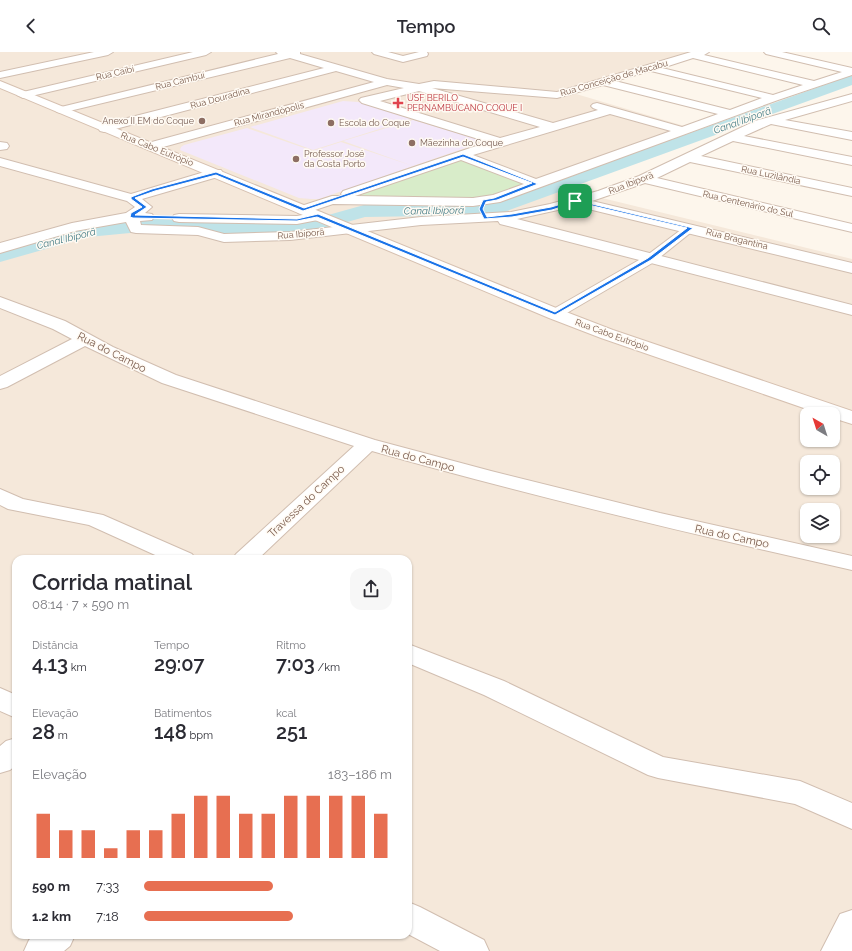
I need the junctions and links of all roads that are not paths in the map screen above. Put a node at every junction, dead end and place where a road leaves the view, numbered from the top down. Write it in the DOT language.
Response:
graph roads {
  1 [pos="108,52"];
  2 [pos="206,52"];
  3 [pos="377,52"];
  4 [pos="704,52"];
  5 [pos="769,52"];
  6 [pos="290,53"];
  7 [pos="423,54"];
  8 [pos="691,55"];
  9 [pos="67,56"];
  10 [pos="336,67"];
  11 [pos="651,68"];
  12 [pos="852,72"];
  13 [pos="0,75"];
  14 [pos="386,82"];
  15 [pos="603,82"];
  16 [pos="0,84"];
  17 [pos="813,84"];
  18 [pos="422,86"];
  19 [pos="343,94"];
  20 [pos="23,95"];
  21 [pos="562,96"];
  22 [pos="852,97"];
  23 [pos="774,98"];
  24 [pos="366,101"];
  25 [pos="826,104"];
  26 [pos="852,109"];
  27 [pos="61,110"];
  28 [pos="610,110"];
  29 [pos="512,114"];
  30 [pos="731,114"];
  31 [pos="770,121"];
  32 [pos="554,127"];
  33 [pos="104,128"];
  34 [pos="684,132"];
  35 [pos="852,136"];
  36 [pos="731,137"];
  37 [pos="500,142"];
  38 [pos="152,146"];
  39 [pos="463,156"];
  40 [pos="690,158"];
  41 [pos="852,161"];
  42 [pos="0,162"];
  43 [pos="216,173"];
  44 [pos="644,179"];
  45 [pos="536,184"];
  46 [pos="852,192"];
  47 [pos="132,198"];
  48 [pos="332,200"];
  49 [pos="484,201"];
  50 [pos="575,201"];
  51 [pos="303,210"];
  52 [pos="318,216"];
  53 [pos="486,218"];
  54 [pos="134,223"];
  55 [pos="690,228"];
  56 [pos="852,228"];
  57 [pos="351,229"];
  58 [pos="0,248"];
  59 [pos="0,258"];
  60 [pos="650,259"];
  61 [pos="852,268"];
  62 [pos="0,302"];
  63 [pos="852,310"];
  64 [pos="555,314"];
  65 [pos="86,339"];
  66 [pos="0,383"];
  67 [pos="852,418"];
  68 [pos="368,444"];
  69 [pos="0,496"];
  70 [pos="175,555"];
  71 [pos="248,555"];
  72 [pos="852,563"];
  73 [pos="412,655"];
  74 [pos="0,698"];
  75 [pos="12,706"];
  76 [pos="12,752"];
  77 [pos="0,762"];
  78 [pos="852,816"];
  79 [pos="412,919"];
  80 [pos="852,925"];
  81 [pos="54,939"];
  82 [pos="41,951"];
  83 [pos="472,951"];
  84 [pos="838,951"];
  1 -- 9 [label="street"];
  2 -- 20 [label="street, Rua Caibi"];
  3 -- 7 [label="street"];
  4 -- 8 [label="street, Rua Conceição de Macabu"];
  5 -- 12 [label="street"];
  6 -- 10 [label="street"];
  6 -- 27 [label="street, Rua Cambuí"];
  8 -- 11 [label="street, Rua Conceição de Macabu"];
  8 -- 17 [label="street"];
  9 -- 13 [label="street"];
  10 -- 14 [label="street"];
  10 -- 33 [label="street, Rua Douradina"];
  11 -- 15 [label="street, Rua Conceição de Macabu"];
  11 -- 23 [label="street"];
  12 -- 17 [label="street"];
  14 -- 18 [label="street"];
  14 -- 19 [label="street, Rua Mirandópolis"];
  15 -- 21 [label="street, Rua Conceição de Macabu"];
  15 -- 30 [label="street"];
  16 -- 20 [label="street, Rua Cabo Eutrópio"];
  17 -- 23 [label="street"];
  18 -- 21 [label="street, Rua Conceição de Macabu"];
  18 -- 24 [label="street"];
  18 -- 29 [label="street"];
  19 -- 24 [label="street"];
  19 -- 38 [label="street, Rua Mirandópolis"];
  20 -- 27 [label="street, Rua Cabo Eutrópio"];
  21 -- 28 [label="street"];
  21 -- 29 [label="street"];
  22 -- 25 [label="street, Rua Ibiporã"];
  23 -- 30 [label="street"];
  24 -- 37 [label="street"];
  25 -- 26 [label="street"];
  25 -- 31 [label="street, Rua Ibiporã"];
  27 -- 33 [label="street, Rua Cabo Eutrópio"];
  28 -- 32 [label="street"];
  28 -- 34 [label="street"];
  29 -- 32 [label="street"];
  30 -- 34 [label="street"];
  31 -- 35 [label="street"];
  31 -- 36 [label="street, Rua Ibiporã"];
  32 -- 37 [label="street"];
  33 -- 38 [label="street, Rua Cabo Eutrópio"];
  34 -- 45 [label="street"];
  36 -- 40 [label="street, Rua Ibiporã"];
  36 -- 41 [label="street"];
  37 -- 39 [label="street"];
  38 -- 43 [label="street, Rua Cabo Eutrópio"];
  39 -- 45 [label="street"];
  39 -- 48 [label="street"];
  40 -- 44 [label="street, Rua Ibiporã"];
  40 -- 46 [label="street, Rua Luzilândia"];
  42 -- 47 [label="street"];
  43 -- 47 [label="street"];
  43 -- 51 [label="street, Rua Cabo Eutrópio"];
  44 -- 50 [label="street, Rua Ibiporã"];
  44 -- 56 [label="street, Rua Centenário do Sul"];
  45 -- 49 [label="street"];
  47 -- 54 [label="street"];
  48 -- 49 [label="street"];
  48 -- 51 [label="street"];
  49 -- 53 [label="street"];
  50 -- 53 [label="street, Rua Ibiporã"];
  50 -- 55 [label="street, Rua Bragantina"];
  51 -- 52 [label="street, Rua Cabo Eutrópio"];
  52 -- 54 [label="street"];
  52 -- 57 [label="street, Rua Cabo Eutrópio"];
  53 -- 57 [label="street, Rua Ibiporã"];
  53 -- 60 [label="street"];
  54 -- 57 [label="street, Rua Ibiporã"];
  54 -- 58 [label="street"];
  54 -- 59 [label="street, Rua Ibiporã"];
  55 -- 60 [label="lane"];
  55 -- 61 [label="street, Rua Bragantina"];
  57 -- 64 [label="street, Rua Cabo Eutrópio"];
  60 -- 63 [label="street"];
  60 -- 64 [label="lane"];
  62 -- 65 [label="street, Rua do Campo"];
  64 -- 67 [label="street, Rua Cabo Eutrópio"];
  65 -- 66 [label="street"];
  65 -- 68 [label="street, Rua do Campo"];
  68 -- 71 [label="street, Travessa do Campo"];
  68 -- 72 [label="street, Rua do Campo"];
  69 -- 70 [label="street"];
  73 -- 78 [label="street"];
  74 -- 75 [label="street"];
  76 -- 77 [label="street"];
  79 -- 83 [label="street"];
  80 -- 84 [label="street"];
  81 -- 82 [label="street"];
}
